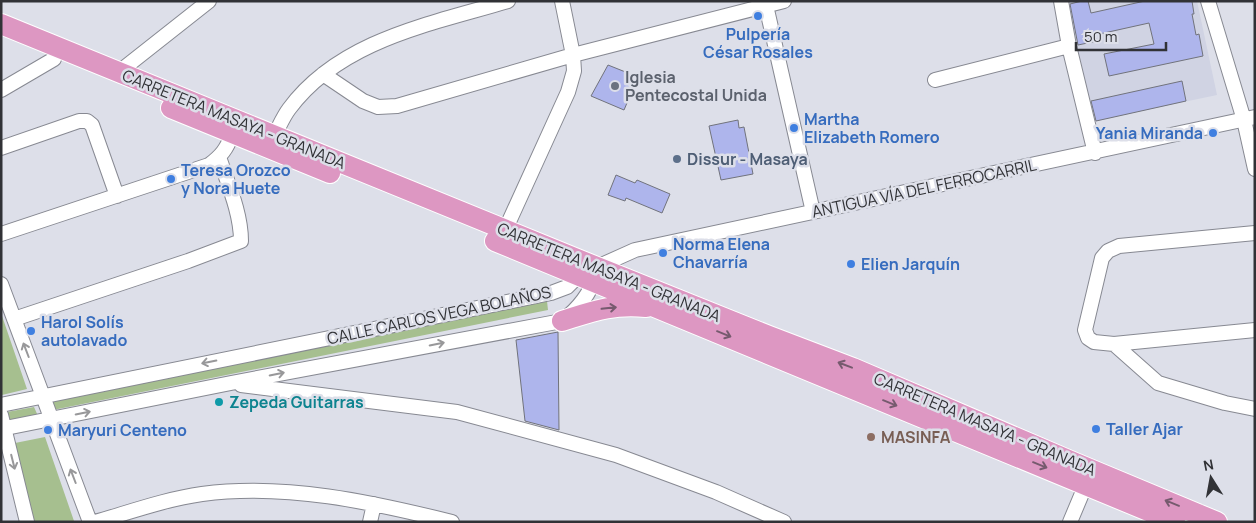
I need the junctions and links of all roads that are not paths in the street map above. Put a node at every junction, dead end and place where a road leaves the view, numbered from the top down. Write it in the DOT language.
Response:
graph roads {
  1 [pos="209,1"];
  2 [pos="508,1"];
  3 [pos="562,1"];
  4 [pos="784,1"];
  5 [pos="1061,1"];
  6 [pos="1212,2"];
  7 [pos="766,4"];
  8 [pos="1,24"];
  9 [pos="1,37"];
  10 [pos="1069,46"];
  11 [pos="573,55"];
  12 [pos="54,59"];
  13 [pos="119,72"];
  14 [pos="324,74"];
  15 [pos="935,80"];
  16 [pos="1,90"];
  17 [pos="1249,119"];
  18 [pos="232,134"];
  19 [pos="274,136"];
  20 [pos="1,148"];
  21 [pos="1095,153"];
  22 [pos="219,157"];
  23 [pos="1255,168"];
  24 [pos="117,196"];
  25 [pos="813,212"];
  26 [pos="1255,233"];
  27 [pos="1,234"];
  28 [pos="503,236"];
  29 [pos="589,275"];
  30 [pos="2,290"];
  31 [pos="663,309"];
  32 [pos="14,319"];
  33 [pos="562,320"];
  34 [pos="1255,330"];
  35 [pos="1114,344"];
  36 [pos="231,383"];
  37 [pos="43,396"];
  38 [pos="1,405"];
  39 [pos="1255,409"];
  40 [pos="51,419"];
  41 [pos="2,424"];
  42 [pos="1086,484"];
  43 [pos="374,504"];
  44 [pos="27,522"];
  45 [pos="90,522"];
  46 [pos="95,522"];
  47 [pos="370,522"];
  48 [pos="452,522"];
  49 [pos="784,522"];
  50 [pos="1070,522"];
  51 [pos="1175,522"];
  52 [pos="1217,522"];
  1 -- 13 [label="street"];
  2 -- 14 [label="street"];
  3 -- 11 [label="street"];
  4 -- 7 [label="street"];
  5 -- 10 [label="street"];
  6 -- 17 [label="street"];
  7 -- 11 [label="street"];
  7 -- 25 [label="street"];
  8 -- 13 [label="highway, CARRETERA MASAYA - GRANADA"];
  9 -- 12 [label="highway, CARRETERA MASAYA - GRANADA"];
  10 -- 15 [label="street"];
  10 -- 21 [label="street"];
  11 -- 14 [label="street"];
  11 -- 28 [label="street"];
  12 -- 16 [label="street"];
  12 -- 18 [label="highway, CARRETERA MASAYA - GRANADA"];
  13 -- 19 [label="highway, CARRETERA MASAYA - GRANADA"];
  14 -- 19 [label="street"];
  17 -- 21 [label="street, ANTIGUA VÍA DEL FERROCARRIL"];
  17 -- 23 [label="street"];
  18 -- 22 [label="street"];
  18 -- 28 [label="highway, CARRETERA MASAYA - GRANADA"];
  19 -- 28 [label="highway, CARRETERA MASAYA - GRANADA"];
  20 -- 24 [label="street"];
  21 -- 25 [label="street, ANTIGUA VÍA DEL FERROCARRIL"];
  22 -- 24 [label="street"];
  22 -- 32 [label="street"];
  24 -- 27 [label="street"];
  25 -- 29 [label="street, ANTIGUA VÍA DEL FERROCARRIL"];
  26 -- 35 [label="street"];
  28 -- 29 [label="highway, CARRETERA MASAYA - GRANADA"];
  29 -- 31 [label="highway, CARRETERA MASAYA - GRANADA"];
  29 -- 33 [label="street, CALLE CARLOS VEGA BOLAÑOS"];
  29 -- 37 [label="street, CALLE CARLOS VEGA BOLAÑOS, one-way"];
  52 -- 29 [label="highway, CARRETERA MASAYA - GRANADA, one-way"];
  30 -- 32 [label="street"];
  33 -- 31 [label="highway, one-way"];
  31 -- 42 [label="highway, CARRETERA MASAYA - GRANADA, one-way"];
  37 -- 32 [label="street, one-way"];
  36 -- 33 [label="street, CALLE CARLOS VEGA BOLAÑOS, one-way"];
  34 -- 35 [label="street"];
  35 -- 39 [label="street"];
  40 -- 36 [label="street, CALLE CARLOS VEGA BOLAÑOS, one-way"];
  36 -- 49 [label="street"];
  37 -- 38 [label="street, CALLE CARLOS VEGA BOLAÑOS"];
  37 -- 40 [label="street"];
  40 -- 41 [label="street, CALLE CARLOS VEGA BOLAÑOS"];
  45 -- 40 [label="street, one-way"];
  41 -- 44 [label="street, one-way"];
  42 -- 50 [label="street"];
  42 -- 51 [label="highway, CARRETERA MASAYA - GRANADA"];
  43 -- 46 [label="street"];
  43 -- 47 [label="street"];
  43 -- 48 [label="street"];
}
